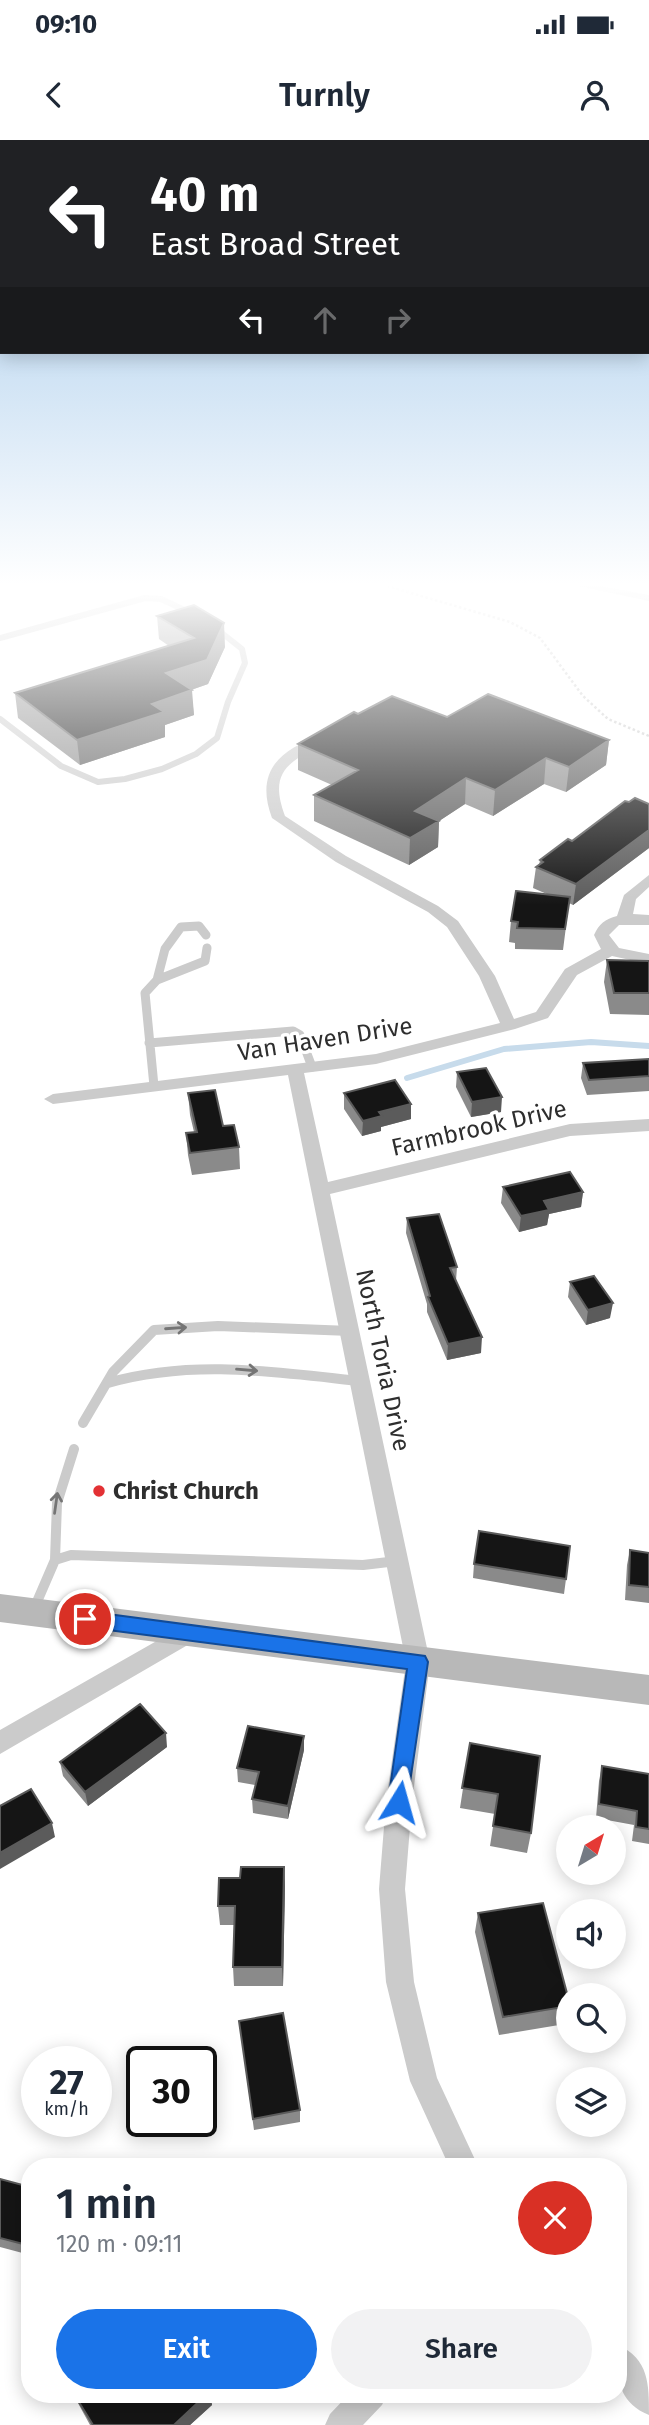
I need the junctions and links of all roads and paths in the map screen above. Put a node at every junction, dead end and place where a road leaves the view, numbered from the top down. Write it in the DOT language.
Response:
graph roads {
  1 [pos="233,693"];
  2 [pos="581,693"];
  3 [pos="0,719"];
  4 [pos="649,736"];
  5 [pos="323,740"];
  6 [pos="649,879"];
  7 [pos="624,918"];
  8 [pos="649,920"];
  9 [pos="206,935"];
  10 [pos="207,948"];
  11 [pos="610,951"];
  12 [pos="649,959"];
  13 [pos="157,980"];
  14 [pos="509,1026"];
  15 [pos="149,1043"];
  16 [pos="303,1068"];
  17 [pos="154,1086"];
  18 [pos="53,1099"];
  19 [pos="649,1125"];
  20 [pos="321,1190"];
  21 [pos="350,1331"];
  22 [pos="360,1381"];
  23 [pos="108,1383"];
  24 [pos="83,1423"];
  25 [pos="74,1449"];
  26 [pos="55,1560"];
  27 [pos="397,1561"];
  28 [pos="16,1610"];
  29 [pos="190,1632"];
  30 [pos="418,1662"];
  31 [pos="649,1689"];
  32 [pos="0,1742"];
  33 [pos="460,2158"];
  34 [pos="627,2372"];
  35 [pos="649,2399"];
  36 [pos="362,2403"];
  37 [pos="341,2425"];
  1 -- 3 [label="lane"];
  2 -- 4 [label="path"];
  5 -- 14 [label="street"];
  6 -- 7 [label="street"];
  7 -- 8 [label="street"];
  7 -- 11 [label="street"];
  9 -- 13 [label="lane"];
  10 -- 13 [label="lane"];
  11 -- 12 [label="street"];
  11 -- 14 [label="street, Van Haven Drive"];
  13 -- 15 [label="lane"];
  14 -- 16 [label="street, Van Haven Drive"];
  15 -- 16 [label="lane"];
  15 -- 17 [label="lane"];
  16 -- 17 [label="street, Van Haven Drive"];
  16 -- 20 [label="street, North Toria Drive"];
  17 -- 18 [label="street, Van Haven Drive"];
  19 -- 20 [label="street, Farmbrook Drive"];
  20 -- 21 [label="street, North Toria Drive"];
  21 -- 22 [label="street, North Toria Drive"];
  23 -- 21 [label="lane, one-way"];
  23 -- 22 [label="lane, one-way"];
  22 -- 27 [label="street, North Toria Drive"];
  23 -- 24 [label="lane"];
  26 -- 25 [label="lane, one-way"];
  26 -- 27 [label="lane"];
  26 -- 28 [label="lane"];
  27 -- 30 [label="street, North Toria Drive"];
  28 -- 29 [label="main road"];
  29 -- 30 [label="main road"];
  29 -- 32 [label="street"];
  30 -- 31 [label="main road"];
  30 -- 33 [label="street, North Toria Drive"];
  34 -- 35 [label="street"];
  36 -- 37 [label="street"];
}
